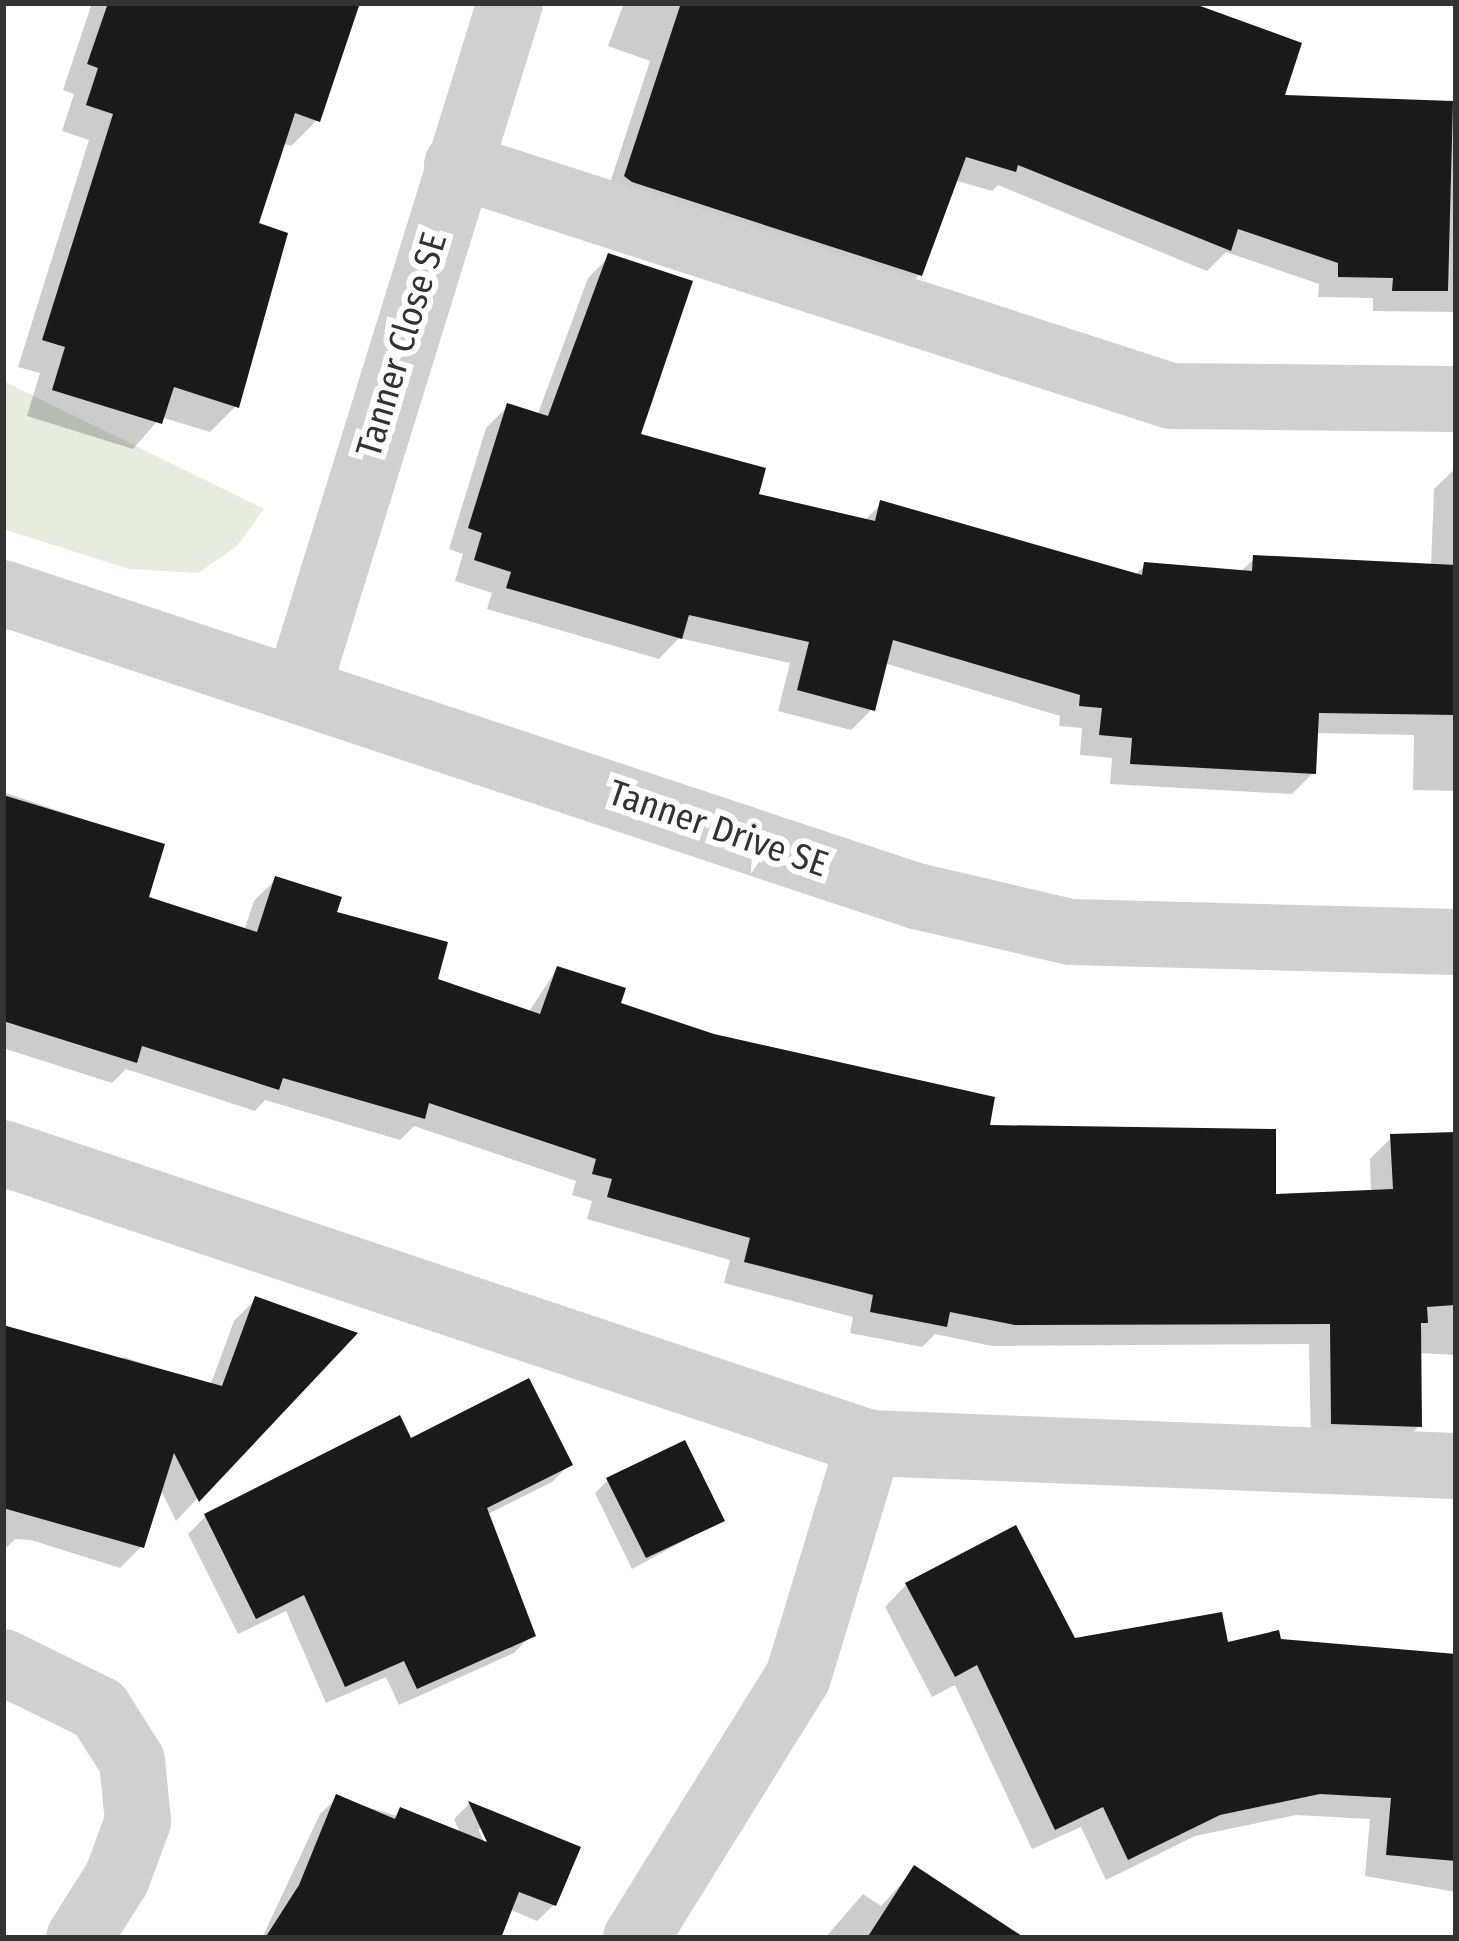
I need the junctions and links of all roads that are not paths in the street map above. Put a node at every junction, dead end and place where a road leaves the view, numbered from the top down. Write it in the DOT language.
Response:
graph roads {
  1 [pos="510,3"];
  2 [pos="457,165"];
  3 [pos="1456,399"];
  4 [pos="3,593"];
  5 [pos="298,688"];
  6 [pos="1456,942"];
  7 [pos="3,1153"];
  8 [pos="869,1443"];
  9 [pos="1456,1466"];
  10 [pos="3,1662"];
  11 [pos="79,1938"];
  12 [pos="636,1938"];
  1 -- 2 [label="street, Tanner Close SE"];
  2 -- 3 [label="street"];
  2 -- 5 [label="street, Tanner Close SE"];
  4 -- 5 [label="street, Tanner Drive SE"];
  5 -- 6 [label="street, Tanner Drive SE"];
  7 -- 8 [label="street"];
  8 -- 9 [label="street"];
  8 -- 12 [label="street"];
  10 -- 11 [label="street"];
}
